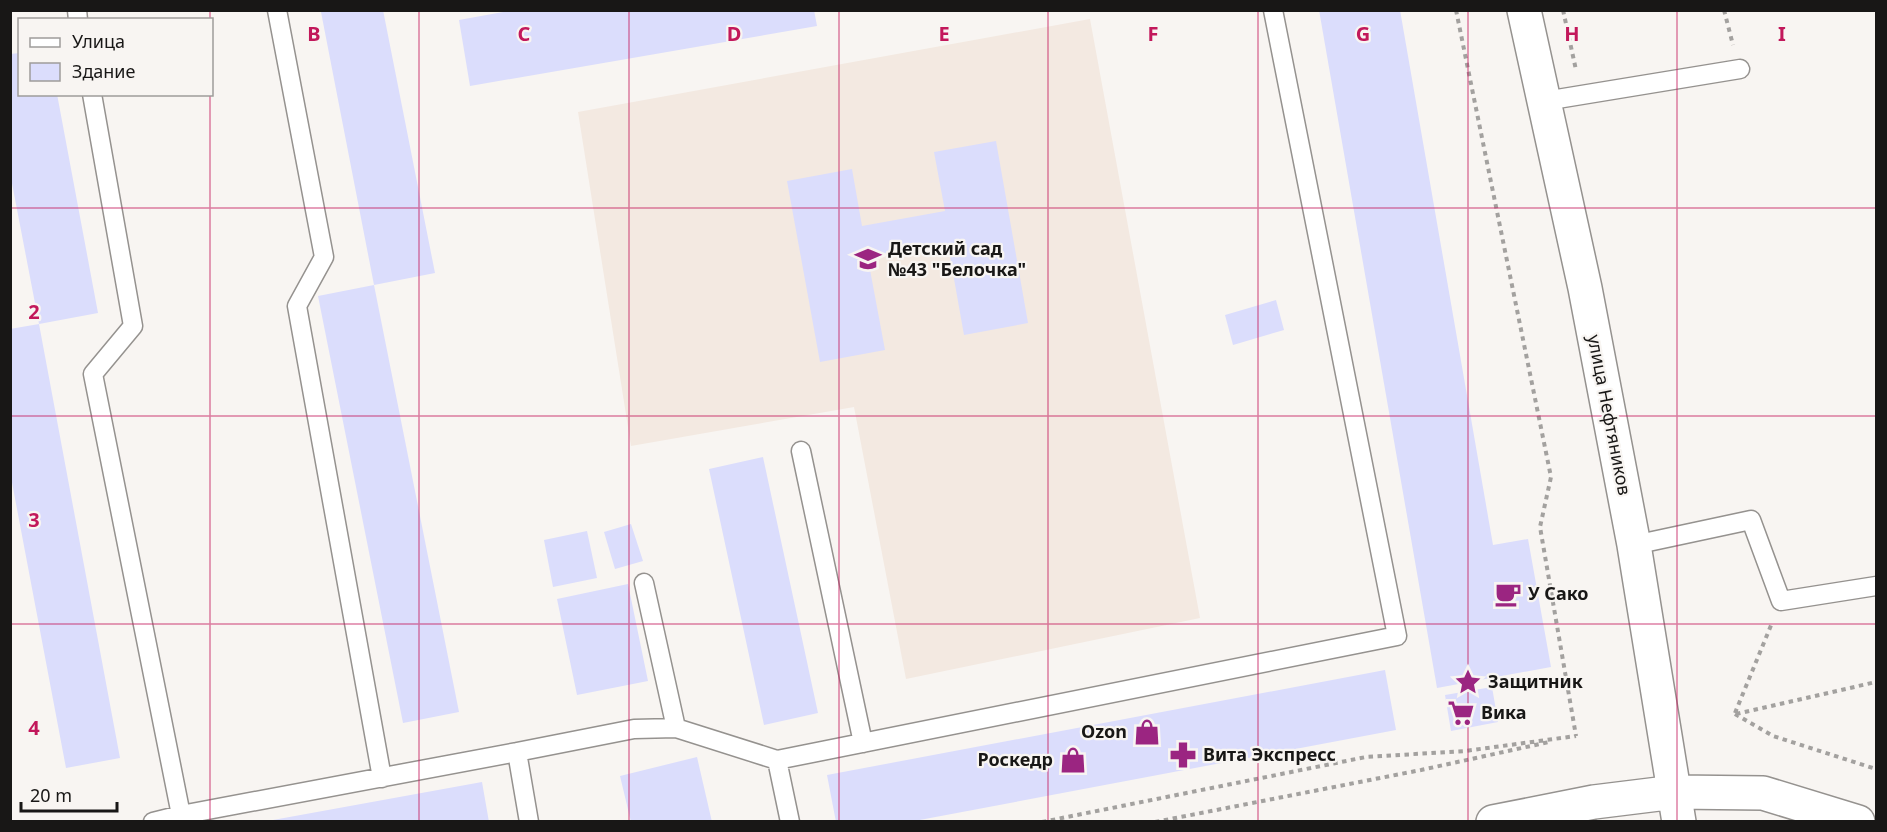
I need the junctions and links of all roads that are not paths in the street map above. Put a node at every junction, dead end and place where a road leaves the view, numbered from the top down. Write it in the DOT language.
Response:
graph roads {
  1 [pos="277,10"];
  2 [pos="1273,10"];
  3 [pos="1524,10"];
  4 [pos="1740,69"];
  5 [pos="92,96"];
  6 [pos="1545,101"];
  7 [pos="801,451"];
  8 [pos="1634,545"];
  9 [pos="644,583"];
  10 [pos="1876,586"];
  11 [pos="676,729"];
  12 [pos="863,743"];
  13 [pos="517,752"];
  14 [pos="777,760"];
  15 [pos="382,778"];
  16 [pos="1677,807"];
  17 [pos="181,814"];
  18 [pos="153,822"];
  19 [pos="529,822"];
  20 [pos="790,822"];
  21 [pos="1493,822"];
  22 [pos="1858,822"];
  1 -- 15 [label="lane"];
  2 -- 12 [label="lane"];
  3 -- 6 [label="street, улица Нефтяников"];
  4 -- 6 [label="lane"];
  5 -- 17 [label="lane"];
  6 -- 8 [label="street, улица Нефтяников"];
  7 -- 12 [label="lane"];
  8 -- 10 [label="lane"];
  8 -- 16 [label="street, улица Нефтяников"];
  9 -- 11 [label="lane"];
  11 -- 13 [label="lane"];
  11 -- 14 [label="lane"];
  12 -- 14 [label="lane"];
  13 -- 15 [label="lane"];
  13 -- 19 [label="lane"];
  14 -- 20 [label="lane"];
  15 -- 17 [label="lane"];
  16 -- 21 [label="street"];
  16 -- 22 [label="street"];
  17 -- 18 [label="lane"];
}
